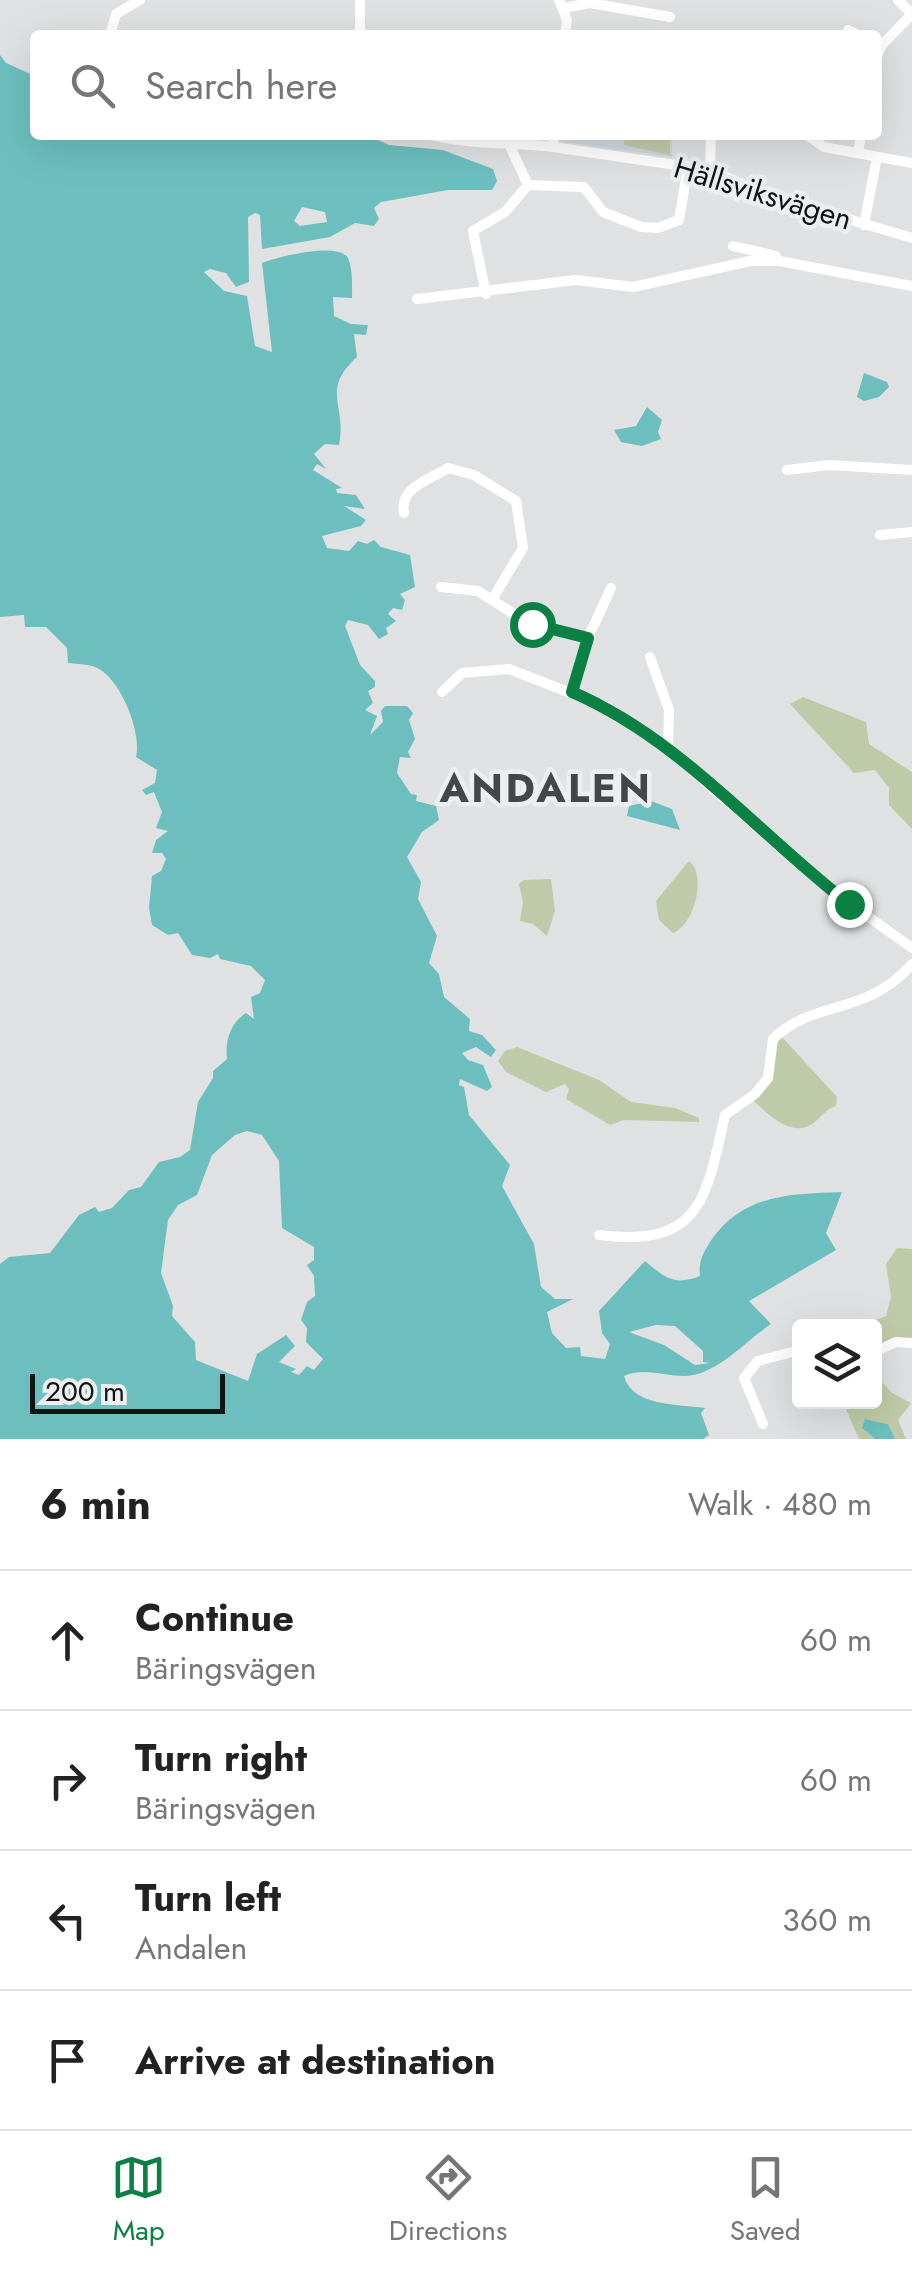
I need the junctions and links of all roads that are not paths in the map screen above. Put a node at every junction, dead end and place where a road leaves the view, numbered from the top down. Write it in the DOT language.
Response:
graph roads {
  1 [pos="140,0"];
  2 [pos="360,0"];
  3 [pos="898,0"];
  4 [pos="562,4"];
  5 [pos="912,14"];
  6 [pos="670,16"];
  7 [pos="111,30"];
  8 [pos="360,30"];
  9 [pos="565,30"];
  10 [pos="882,41"];
  11 [pos="454,140"];
  12 [pos="554,140"];
  13 [pos="711,140"];
  14 [pos="814,140"];
  15 [pos="859,140"];
  16 [pos="508,142"];
  17 [pos="858,152"];
  18 [pos="877,158"];
  19 [pos="912,163"];
  20 [pos="688,166"];
  21 [pos="710,170"];
  22 [pos="528,185"];
  23 [pos="864,225"];
  24 [pos="912,238"];
  25 [pos="733,246"];
  26 [pos="779,261"];
  27 [pos="912,286"];
  28 [pos="486,294"];
  29 [pos="417,300"];
  30 [pos="787,470"];
  31 [pos="912,470"];
  32 [pos="404,512"];
  33 [pos="912,532"];
  34 [pos="880,535"];
  35 [pos="441,586"];
  36 [pos="611,588"];
  37 [pos="493,598"];
  38 [pos="588,638"];
  39 [pos="650,656"];
  40 [pos="442,692"];
  41 [pos="572,692"];
  42 [pos="668,749"];
  43 [pos="912,948"];
  44 [pos="912,964"];
  45 [pos="599,1235"];
  46 [pos="912,1344"];
  47 [pos="882,1348"];
  48 [pos="792,1352"];
  49 [pos="763,1424"];
  1 -- 7 [label="street"];
  2 -- 8 [label="street"];
  3 -- 5 [label="street"];
  4 -- 6 [label="street"];
  4 -- 9 [label="street"];
  5 -- 10 [label="street"];
  11 -- 16 [label="street, Hällsviksvägen"];
  12 -- 16 [label="street, Hällsviksvägen"];
  12 -- 20 [label="street, Hällsviksvägen"];
  13 -- 21 [label="street"];
  14 -- 17 [label="street"];
  15 -- 17 [label="street"];
  16 -- 22 [label="street"];
  17 -- 18 [label="street"];
  18 -- 19 [label="street"];
  18 -- 23 [label="street"];
  20 -- 21 [label="street, Hällsviksvägen"];
  20 -- 22 [label="street"];
  21 -- 23 [label="street, Hällsviksvägen"];
  22 -- 28 [label="street"];
  23 -- 24 [label="street, Hällsviksvägen"];
  25 -- 26 [label="street"];
  26 -- 27 [label="street"];
  26 -- 28 [label="street"];
  28 -- 29 [label="street"];
  30 -- 31 [label="street"];
  32 -- 37 [label="street"];
  33 -- 34 [label="street"];
  35 -- 37 [label="street"];
  36 -- 38 [label="street"];
  37 -- 38 [label="street"];
  38 -- 41 [label="street"];
  39 -- 42 [label="street"];
  40 -- 41 [label="street"];
  41 -- 42 [label="street"];
  42 -- 43 [label="street"];
  44 -- 45 [label="street"];
  46 -- 47 [label="street"];
  48 -- 49 [label="street"];
}
